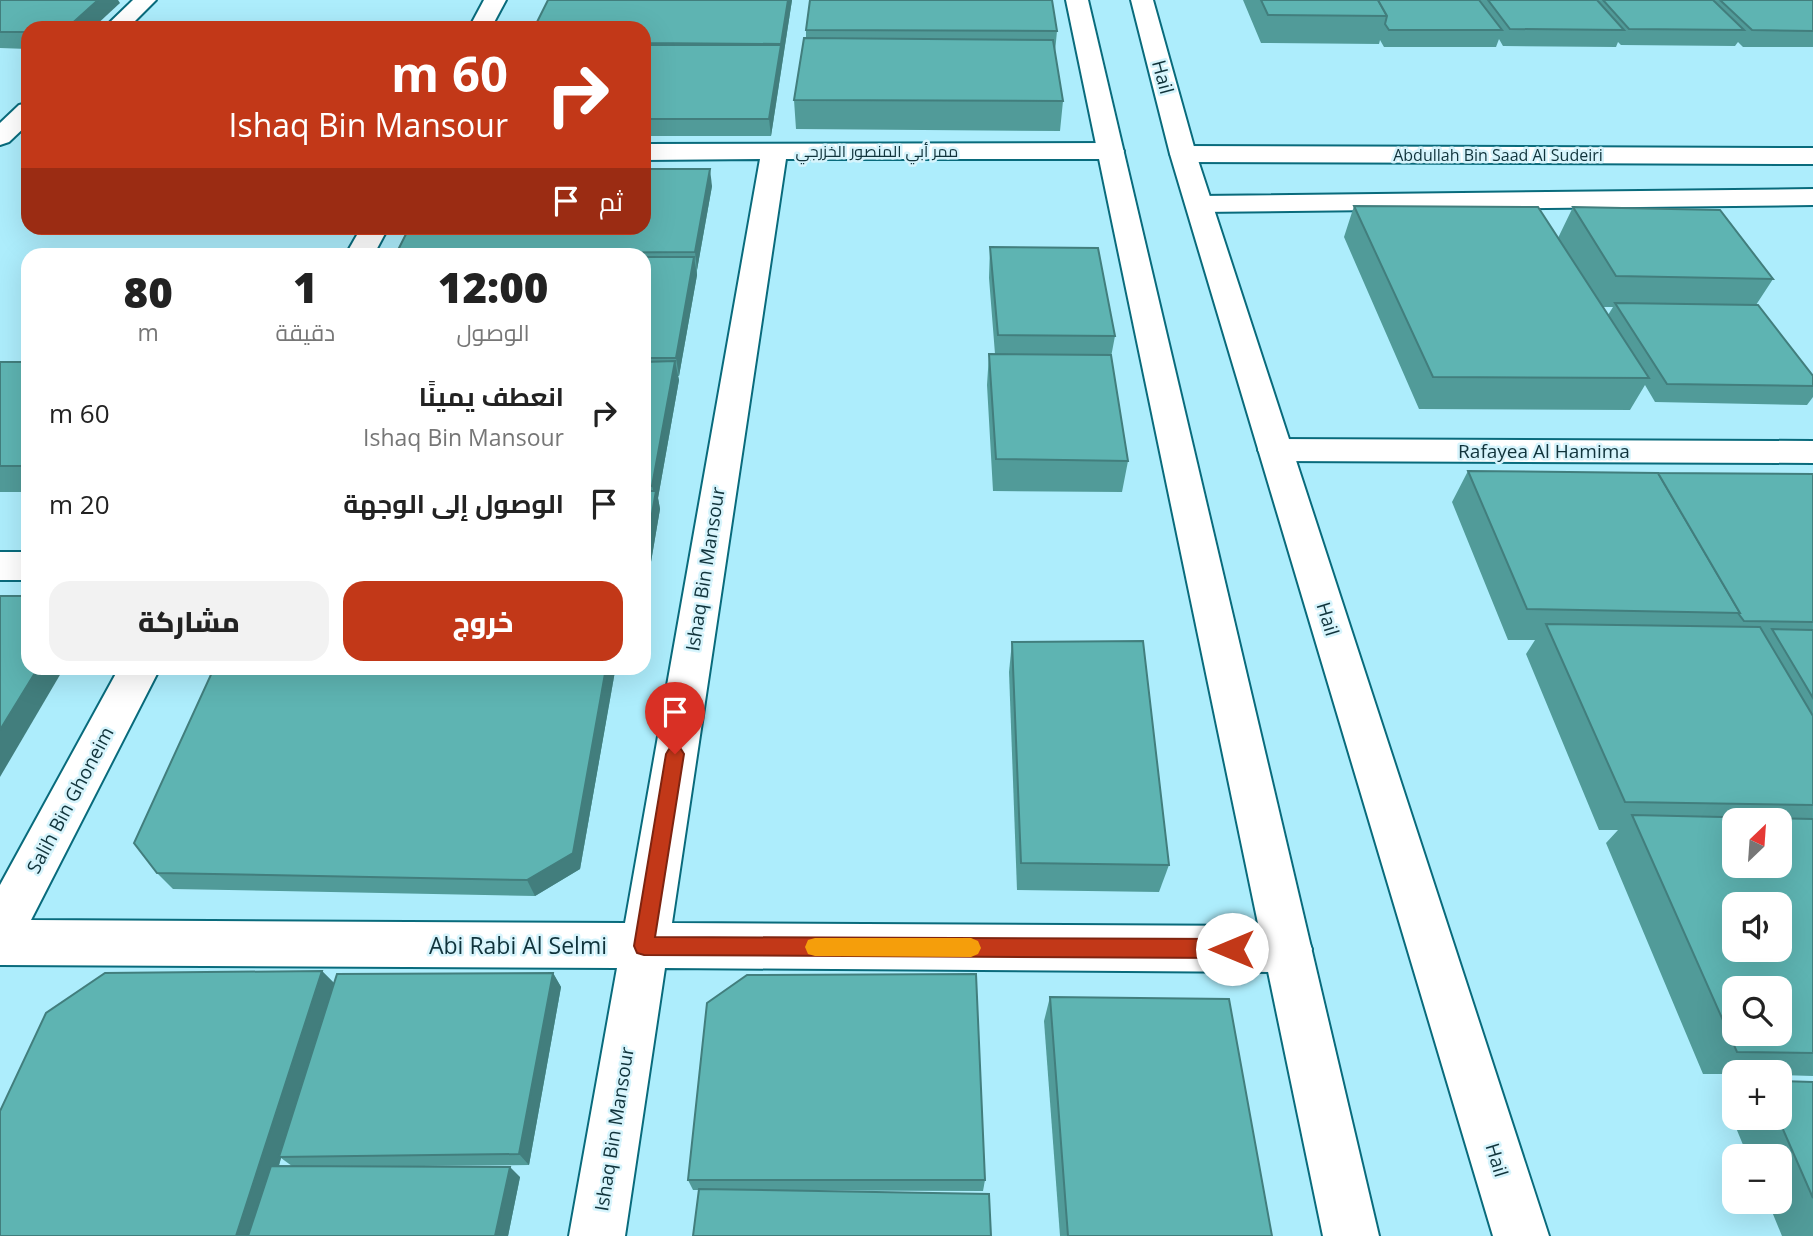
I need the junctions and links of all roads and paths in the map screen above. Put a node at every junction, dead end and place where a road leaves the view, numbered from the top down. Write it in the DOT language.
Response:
graph roads {
  1 [pos="145,0"];
  2 [pos="495,0"];
  3 [pos="1077,0"];
  4 [pos="1143,0"];
  5 [pos="122,21"];
  6 [pos="484,21"];
  7 [pos="0,110"];
  8 [pos="21,110"];
  9 [pos="21,117"];
  10 [pos="0,137"];
  11 [pos="1111,151"];
  12 [pos="651,152"];
  13 [pos="774,152"];
  14 [pos="1183,154"];
  15 [pos="1326,155"];
  16 [pos="1813,156"];
  17 [pos="1813,197"];
  18 [pos="1344,202"];
  19 [pos="1199,204"];
  20 [pos="1275,450"];
  21 [pos="1813,452"];
  22 [pos="0,566"];
  23 [pos="21,566"];
  24 [pos="135,675"];
  25 [pos="0,931"];
  26 [pos="0,942"];
  27 [pos="644,946"];
  28 [pos="1288,949"];
  29 [pos="597,1236"];
  30 [pos="1351,1236"];
  31 [pos="1521,1236"];
  1 -- 5 [label="street"];
  2 -- 6 [label="street"];
  3 -- 11 [label="street"];
  4 -- 14 [label="street, Hail"];
  7 -- 8 [label="street"];
  9 -- 10 [label="street"];
  11 -- 13 [label="street, ممر أبي المنصور الخزرجي"];
  11 -- 28 [label="street"];
  12 -- 13 [label="street, ممر أبي المنصور الخزرجي"];
  13 -- 27 [label="street, Ishaq Bin Mansour"];
  14 -- 15 [label="street, Abdullah Bin Saad Al Sudeiri"];
  14 -- 19 [label="street, Hail"];
  15 -- 16 [label="street, Abdullah Bin Saad Al Sudeiri"];
  15 -- 18 [label="street"];
  17 -- 18 [label="street"];
  18 -- 19 [label="street"];
  19 -- 20 [label="street, Hail"];
  20 -- 21 [label="street, Rafayea Al Hamima"];
  20 -- 31 [label="street, Hail"];
  22 -- 23 [label="street"];
  24 -- 25 [label="street, Salih Bin Ghoneim"];
  26 -- 27 [label="street, Abi Rabi Al Selmi"];
  27 -- 28 [label="street, Abi Rabi Al Selmi"];
  27 -- 29 [label="street, Ishaq Bin Mansour"];
  28 -- 30 [label="street"];
}
